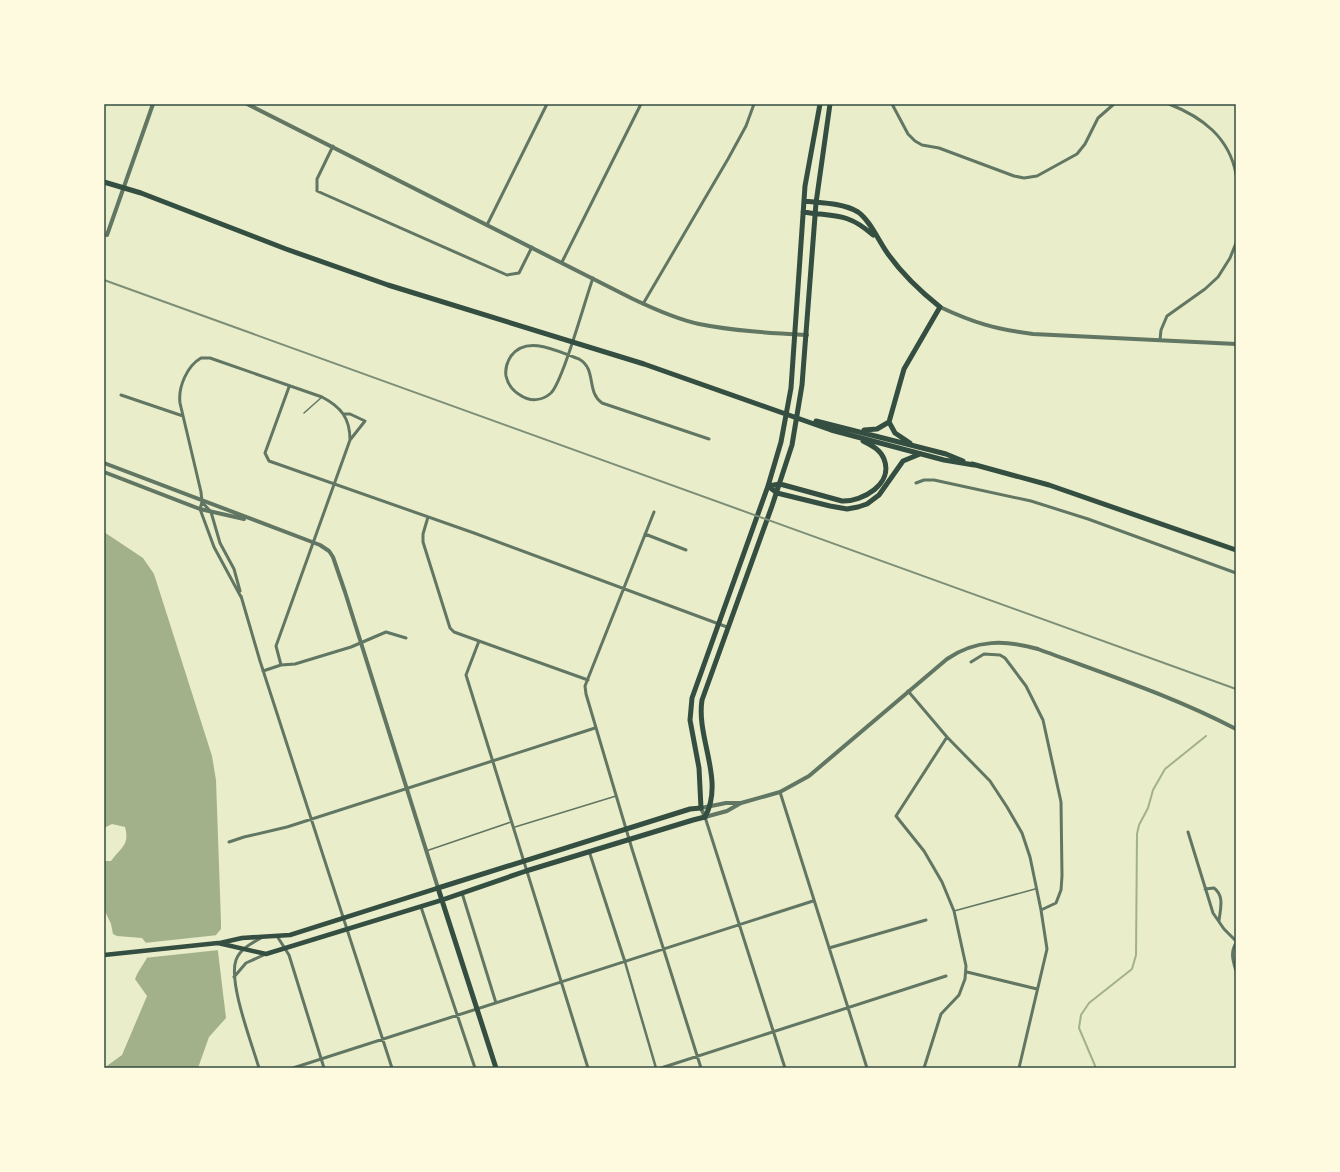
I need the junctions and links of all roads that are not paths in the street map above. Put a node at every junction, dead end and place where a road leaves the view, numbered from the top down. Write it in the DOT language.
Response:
graph roads {
  1 [pos="153,104"];
  2 [pos="247,104"];
  3 [pos="547,104"];
  4 [pos="641,104"];
  5 [pos="754,104"];
  6 [pos="820,104"];
  7 [pos="830,104"];
  8 [pos="892,104"];
  9 [pos="1114,104"];
  10 [pos="1169,104"];
  11 [pos="332,146"];
  12 [pos="1236,174"];
  13 [pos="104,182"];
  14 [pos="804,201"];
  15 [pos="816,203"];
  16 [pos="803,212"];
  17 [pos="815,214"];
  18 [pos="487,225"];
  19 [pos="107,235"];
  20 [pos="876,237"];
  21 [pos="1236,243"];
  22 [pos="532,247"];
  23 [pos="562,262"];
  24 [pos="593,278"];
  25 [pos="643,304"];
  26 [pos="940,307"];
  27 [pos="795,334"];
  28 [pos="807,335"];
  29 [pos="1160,340"];
  30 [pos="1236,344"];
  31 [pos="289,387"];
  32 [pos="121,395"];
  33 [pos="322,397"];
  34 [pos="304,413"];
  35 [pos="344,414"];
  36 [pos="183,416"];
  37 [pos="803,419"];
  38 [pos="889,422"];
  39 [pos="855,430"];
  40 [pos="858,437"];
  41 [pos="709,439"];
  42 [pos="350,440"];
  43 [pos="916,446"];
  44 [pos="920,454"];
  45 [pos="104,463"];
  46 [pos="974,465"];
  47 [pos="104,472"];
  48 [pos="916,483"];
  49 [pos="334,484"];
  50 [pos="780,484"];
  51 [pos="768,486"];
  52 [pos="777,492"];
  53 [pos="202,502"];
  54 [pos="200,509"];
  55 [pos="211,512"];
  56 [pos="654,512"];
  57 [pos="428,517"];
  58 [pos="256,522"];
  59 [pos="645,534"];
  60 [pos="312,542"];
  61 [pos="686,550"];
  62 [pos="1236,550"];
  63 [pos="1236,573"];
  64 [pos="624,589"];
  65 [pos="241,597"];
  66 [pos="718,623"];
  67 [pos="727,627"];
  68 [pos="406,638"];
  69 [pos="479,641"];
  70 [pos="360,642"];
  71 [pos="971,662"];
  72 [pos="281,665"];
  73 [pos="263,671"];
  74 [pos="588,680"];
  75 [pos="908,692"];
  76 [pos="595,728"];
  77 [pos="1236,729"];
  78 [pos="947,737"];
  79 [pos="492,762"];
  80 [pos="406,788"];
  81 [pos="780,792"];
  82 [pos="616,796"];
  83 [pos="741,804"];
  84 [pos="712,806"];
  85 [pos="701,808"];
  86 [pos="705,818"];
  87 [pos="312,819"];
  88 [pos="511,822"];
  89 [pos="513,828"];
  90 [pos="627,830"];
  91 [pos="1188,832"];
  92 [pos="629,840"];
  93 [pos="229,842"];
  94 [pos="426,851"];
  95 [pos="589,851"];
  96 [pos="523,861"];
  97 [pos="526,871"];
  98 [pos="438,888"];
  99 [pos="1037,888"];
  100 [pos="1205,889"];
  101 [pos="462,893"];
  102 [pos="442,900"];
  103 [pos="814,901"];
  104 [pos="421,907"];
  105 [pos="1041,910"];
  106 [pos="954,911"];
  107 [pos="343,919"];
  108 [pos="926,920"];
  109 [pos="1219,921"];
  110 [pos="738,925"];
  111 [pos="346,930"];
  112 [pos="278,936"];
  113 [pos="262,937"];
  114 [pos="1236,942"];
  115 [pos="219,943"];
  116 [pos="286,948"];
  117 [pos="829,948"];
  118 [pos="664,949"];
  119 [pos="243,950"];
  120 [pos="266,954"];
  121 [pos="104,955"];
  122 [pos="624,962"];
  123 [pos="1236,971"];
  124 [pos="967,972"];
  125 [pos="946,976"];
  126 [pos="234,977"];
  127 [pos="560,982"];
  128 [pos="1037,989"];
  129 [pos="496,1003"];
  130 [pos="848,1008"];
  131 [pos="478,1010"];
  132 [pos="458,1015"];
  133 [pos="774,1032"];
  134 [pos="382,1039"];
  135 [pos="697,1056"];
  136 [pos="321,1059"];
  137 [pos="259,1068"];
  138 [pos="293,1068"];
  139 [pos="324,1068"];
  140 [pos="392,1068"];
  141 [pos="475,1068"];
  142 [pos="496,1068"];
  143 [pos="588,1068"];
  144 [pos="656,1068"];
  145 [pos="661,1068"];
  146 [pos="701,1068"];
  147 [pos="785,1068"];
  148 [pos="867,1068"];
  149 [pos="924,1068"];
  150 [pos="1019,1068"];
  1 -- 19 [label="street"];
  2 -- 11 [label="street"];
  3 -- 18 [label="street"];
  4 -- 23 [label="street"];
  5 -- 25 [label="street"];
  6 -- 14 [label="main road"];
  7 -- 15 [label="main road"];
  8 -- 9 [label="street"];
  10 -- 12 [label="street"];
  11 -- 18 [label="street"];
  11 -- 22 [label="street"];
  13 -- 37 [label="main road"];
  14 -- 15 [label="main road"];
  14 -- 16 [label="main road"];
  15 -- 17 [label="main road"];
  15 -- 20 [label="main road"];
  16 -- 17 [label="main road"];
  16 -- 27 [label="main road"];
  17 -- 20 [label="main road"];
  17 -- 28 [label="main road"];
  18 -- 22 [label="street"];
  20 -- 26 [label="main road"];
  21 -- 29 [label="street"];
  22 -- 23 [label="street"];
  23 -- 24 [label="street"];
  24 -- 25 [label="street"];
  24 -- 41 [label="street"];
  25 -- 27 [label="street"];
  26 -- 29 [label="street"];
  26 -- 38 [label="main road"];
  27 -- 28 [label="street"];
  27 -- 51 [label="main road"];
  28 -- 50 [label="main road"];
  29 -- 30 [label="street"];
  31 -- 33 [label="street"];
  31 -- 36 [label="street"];
  31 -- 49 [label="street"];
  32 -- 36 [label="street"];
  33 -- 34 [label="lane"];
  33 -- 35 [label="street"];
  35 -- 42 [label="street"];
  35 -- 42 [label="street"];
  36 -- 53 [label="street"];
  37 -- 39 [label="main road"];
  37 -- 40 [label="main road"];
  38 -- 39 [label="main road"];
  38 -- 43 [label="main road"];
  39 -- 43 [label="main road"];
  40 -- 44 [label="main road"];
  40 -- 50 [label="main road"];
  42 -- 49 [label="street"];
  43 -- 46 [label="main road"];
  44 -- 46 [label="main road"];
  44 -- 52 [label="main road"];
  45 -- 53 [label="street"];
  46 -- 62 [label="main road"];
  47 -- 54 [label="street"];
  48 -- 63 [label="street"];
  49 -- 57 [label="street"];
  49 -- 60 [label="street"];
  50 -- 51 [label="main road"];
  50 -- 52 [label="main road"];
  51 -- 52 [label="main road"];
  51 -- 66 [label="main road"];
  52 -- 67 [label="main road"];
  53 -- 54 [label="street"];
  53 -- 55 [label="street"];
  53 -- 58 [label="street"];
  54 -- 55 [label="street"];
  54 -- 65 [label="street"];
  55 -- 58 [label="street"];
  55 -- 65 [label="street"];
  56 -- 59 [label="street"];
  57 -- 64 [label="street"];
  57 -- 69 [label="street"];
  58 -- 60 [label="street"];
  59 -- 61 [label="street"];
  59 -- 64 [label="street"];
  60 -- 70 [label="street"];
  60 -- 72 [label="street"];
  64 -- 66 [label="street"];
  64 -- 74 [label="street"];
  65 -- 73 [label="street"];
  66 -- 67 [label="street"];
  66 -- 85 [label="main road"];
  67 -- 84 [label="main road"];
  68 -- 70 [label="street"];
  69 -- 74 [label="street"];
  69 -- 79 [label="street"];
  70 -- 72 [label="street"];
  70 -- 80 [label="street"];
  71 -- 105 [label="street"];
  72 -- 73 [label="street"];
  73 -- 87 [label="street"];
  74 -- 76 [label="street"];
  75 -- 77 [label="street"];
  75 -- 78 [label="street"];
  75 -- 81 [label="street"];
  76 -- 79 [label="street"];
  76 -- 82 [label="street"];
  78 -- 99 [label="street"];
  78 -- 106 [label="street"];
  79 -- 80 [label="street"];
  79 -- 88 [label="street"];
  80 -- 87 [label="street"];
  80 -- 94 [label="street"];
  81 -- 83 [label="street"];
  81 -- 103 [label="street"];
  82 -- 89 [label="lane"];
  82 -- 90 [label="street"];
  83 -- 84 [label="street"];
  83 -- 86 [label="street"];
  84 -- 85 [label="street"];
  84 -- 86 [label="main road"];
  85 -- 86 [label="street"];
  85 -- 90 [label="main road"];
  86 -- 92 [label="main road"];
  86 -- 110 [label="street"];
  87 -- 93 [label="street"];
  87 -- 107 [label="street"];
  88 -- 89 [label="street"];
  88 -- 94 [label="lane"];
  89 -- 96 [label="street"];
  90 -- 92 [label="street"];
  90 -- 96 [label="main road"];
  91 -- 100 [label="street"];
  92 -- 95 [label="main road"];
  92 -- 118 [label="street"];
  94 -- 98 [label="street"];
  95 -- 97 [label="main road"];
  95 -- 122 [label="street"];
  96 -- 97 [label="street"];
  96 -- 98 [label="main road"];
  97 -- 101 [label="main road"];
  97 -- 127 [label="street"];
  98 -- 102 [label="main road"];
  98 -- 107 [label="main road"];
  99 -- 105 [label="street"];
  99 -- 106 [label="lane"];
  100 -- 109 [label="street"];
  100 -- 109 [label="street"];
  101 -- 102 [label="main road"];
  101 -- 129 [label="street"];
  102 -- 104 [label="main road"];
  102 -- 131 [label="main road"];
  103 -- 110 [label="street"];
  103 -- 117 [label="street"];
  104 -- 111 [label="main road"];
  104 -- 132 [label="street"];
  105 -- 128 [label="street"];
  106 -- 124 [label="street"];
  107 -- 111 [label="street"];
  107 -- 112 [label="main road"];
  108 -- 117 [label="street"];
  109 -- 114 [label="street"];
  110 -- 118 [label="street"];
  110 -- 133 [label="street"];
  111 -- 116 [label="main road"];
  111 -- 134 [label="street"];
  112 -- 113 [label="main road"];
  112 -- 116 [label="street"];
  113 -- 115 [label="main road"];
  113 -- 119 [label="street"];
  114 -- 123 [label="street"];
  115 -- 119 [label="main road"];
  115 -- 121 [label="main road"];
  116 -- 120 [label="main road"];
  116 -- 136 [label="street"];
  117 -- 130 [label="street"];
  118 -- 122 [label="street"];
  118 -- 135 [label="street"];
  119 -- 120 [label="main road"];
  119 -- 126 [label="street"];
  120 -- 126 [label="street"];
  122 -- 127 [label="street"];
  122 -- 144 [label="street"];
  124 -- 128 [label="street"];
  124 -- 149 [label="street"];
  125 -- 130 [label="street"];
  126 -- 137 [label="street"];
  127 -- 129 [label="street"];
  127 -- 143 [label="street"];
  128 -- 150 [label="street"];
  129 -- 131 [label="street"];
  130 -- 133 [label="street"];
  130 -- 148 [label="street"];
  131 -- 132 [label="street"];
  131 -- 142 [label="main road"];
  132 -- 134 [label="street"];
  132 -- 141 [label="street"];
  133 -- 135 [label="street"];
  133 -- 147 [label="street"];
  134 -- 136 [label="street"];
  134 -- 140 [label="street"];
  135 -- 145 [label="street"];
  135 -- 146 [label="street"];
  136 -- 138 [label="street"];
  136 -- 139 [label="street"];
}
